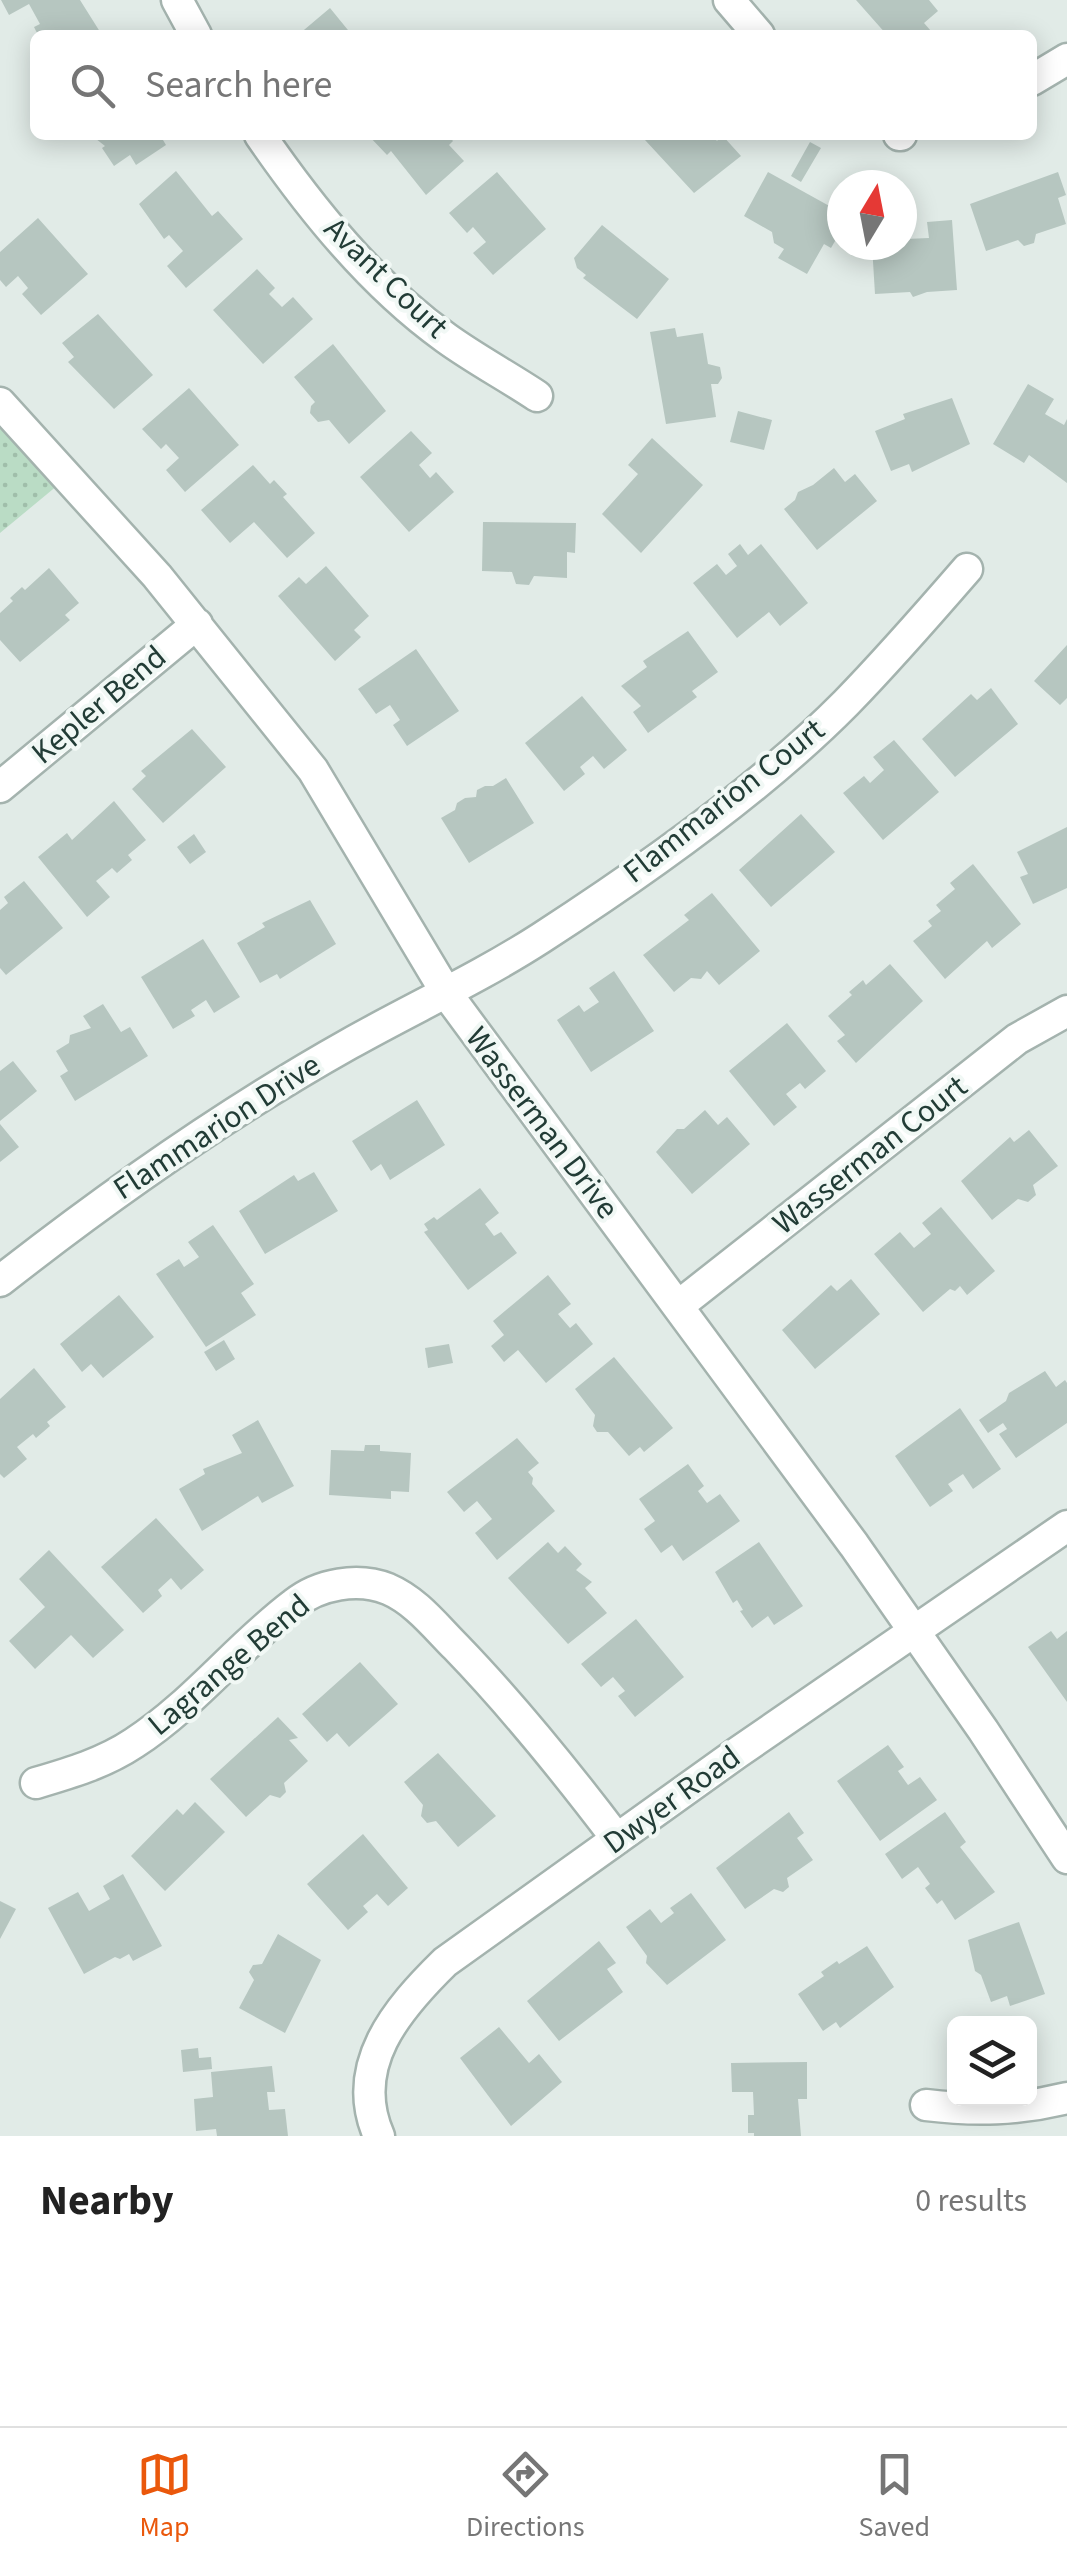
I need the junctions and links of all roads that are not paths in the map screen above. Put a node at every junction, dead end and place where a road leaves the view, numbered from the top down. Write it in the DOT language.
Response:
graph roads {
  1 [pos="178,0"];
  2 [pos="729,0"];
  3 [pos="193,30"];
  4 [pos="754,30"];
  5 [pos="1067,59"];
  6 [pos="1037,77"];
  7 [pos="264,140"];
  8 [pos="537,396"];
  9 [pos="0,403"];
  10 [pos="968,569"];
  11 [pos="197,624"];
  12 [pos="0,787"];
  13 [pos="447,994"];
  14 [pos="1067,1011"];
  15 [pos="0,1281"];
  16 [pos="678,1306"];
  17 [pos="1067,1526"];
  18 [pos="915,1631"];
  19 [pos="36,1783"];
  20 [pos="617,1839"];
  21 [pos="1067,1858"];
  22 [pos="1067,2098"];
  23 [pos="926,2105"];
  24 [pos="379,2136"];
  1 -- 3 [label="street"];
  2 -- 4 [label="street"];
  5 -- 6 [label="street"];
  7 -- 8 [label="street, Avant Court"];
  9 -- 11 [label="street, Wasserman Drive"];
  10 -- 13 [label="street, Flammarion Court"];
  11 -- 12 [label="street, Kepler Bend"];
  11 -- 13 [label="street, Wasserman Drive"];
  13 -- 15 [label="street, Flammarion Drive"];
  13 -- 16 [label="street, Wasserman Drive"];
  14 -- 16 [label="street, Wasserman Court"];
  16 -- 18 [label="street, Wasserman Drive"];
  17 -- 18 [label="street, Dwyer Road"];
  18 -- 20 [label="street, Dwyer Road"];
  18 -- 21 [label="street, Wasserman Drive"];
  19 -- 20 [label="street, Lagrange Bend"];
  20 -- 24 [label="street, Dwyer Road"];
  22 -- 23 [label="street"];
}
